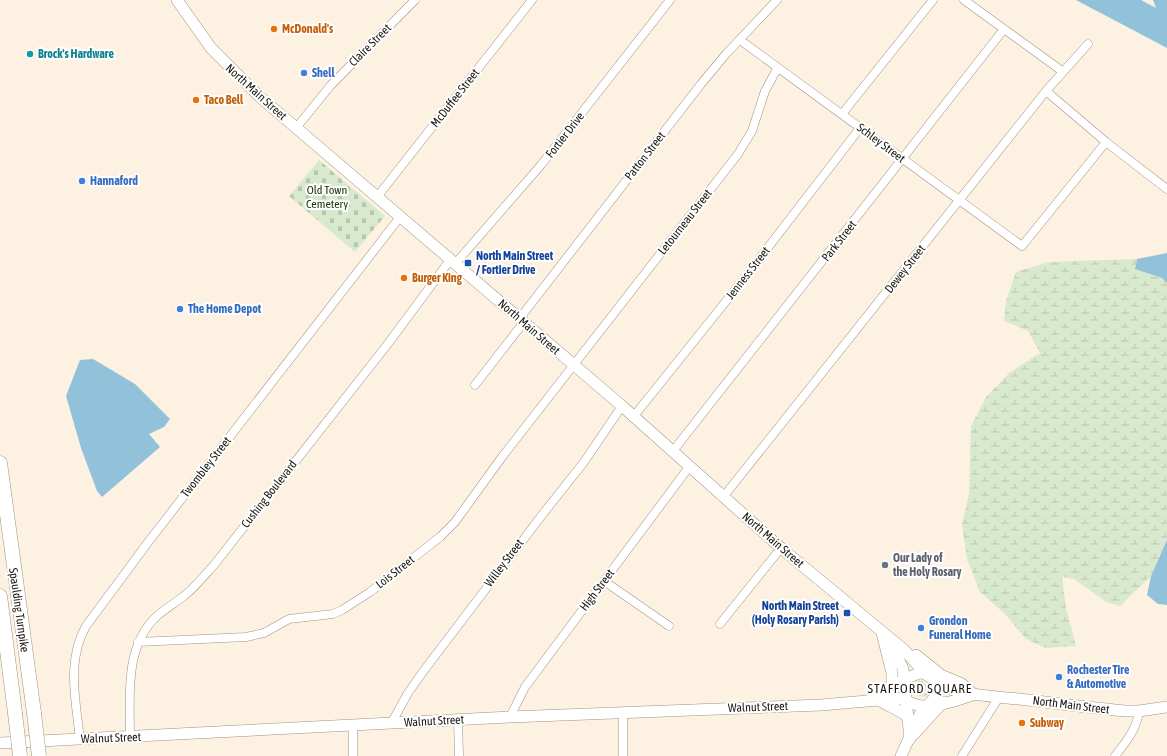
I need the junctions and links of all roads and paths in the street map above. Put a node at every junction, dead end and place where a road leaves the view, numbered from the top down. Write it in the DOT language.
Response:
graph roads {
  1 [pos="177,0"];
  2 [pos="415,0"];
  3 [pos="532,0"];
  4 [pos="670,0"];
  5 [pos="777,0"];
  6 [pos="933,0"];
  7 [pos="964,0"];
  8 [pos="1004,29"];
  9 [pos="740,40"];
  10 [pos="1088,44"];
  11 [pos="777,69"];
  12 [pos="1062,72"];
  13 [pos="1046,91"];
  14 [pos="842,114"];
  15 [pos="296,128"];
  16 [pos="860,128"];
  17 [pos="1106,142"];
  18 [pos="903,160"];
  19 [pos="1167,189"];
  20 [pos="377,197"];
  21 [pos="959,200"];
  22 [pos="400,217"];
  23 [pos="452,262"];
  24 [pos="522,320"];
  25 [pos="573,364"];
  26 [pos="475,385"];
  27 [pos="622,406"];
  28 [pos="634,416"];
  29 [pos="673,451"];
  30 [pos="0,463"];
  31 [pos="689,467"];
  32 [pos="724,496"];
  33 [pos="781,548"];
  34 [pos="604,581"];
  35 [pos="0,596"];
  36 [pos="720,624"];
  37 [pos="669,626"];
  38 [pos="882,633"];
  39 [pos="138,642"];
  40 [pos="894,643"];
  41 [pos="926,674"];
  42 [pos="905,681"];
  43 [pos="936,681"];
  44 [pos="892,686"];
  45 [pos="975,694"];
  46 [pos="999,697"];
  47 [pos="874,700"];
  48 [pos="907,700"];
  49 [pos="943,702"];
  50 [pos="927,706"];
  51 [pos="1167,707"];
  52 [pos="1139,711"];
  53 [pos="623,712"];
  54 [pos="510,717"];
  55 [pos="908,717"];
  56 [pos="458,720"];
  57 [pos="391,724"];
  58 [pos="353,726"];
  59 [pos="130,738"];
  60 [pos="910,739"];
  61 [pos="80,740"];
  62 [pos="0,743"];
  63 [pos="20,756"];
  64 [pos="39,756"];
  65 [pos="353,756"];
  66 [pos="459,756"];
  67 [pos="623,756"];
  68 [pos="901,756"];
  69 [pos="962,756"];
  70 [pos="1115,756"];
  1 -- 15 [label="main road, North Main Street"];
  2 -- 15 [label="street, Claire Street"];
  3 -- 20 [label="street, McDuffee Street"];
  4 -- 23 [label="street, Fortier Drive"];
  5 -- 9 [label="street, Patton Street"];
  6 -- 14 [label="street"];
  7 -- 8 [label="street"];
  8 -- 12 [label="street"];
  8 -- 18 [label="street, Park Street"];
  9 -- 11 [label="street, Schley Street"];
  9 -- 24 [label="street, Patton Street"];
  10 -- 12 [label="street, Dewey Street"];
  11 -- 14 [label="street, Schley Street"];
  11 -- 25 [label="street, Letourneau Street"];
  12 -- 13 [label="street, Dewey Street"];
  13 -- 17 [label="street"];
  13 -- 21 [label="street, Dewey Street"];
  14 -- 16 [label="street, Schley Street"];
  15 -- 20 [label="main road, North Main Street"];
  16 -- 18 [label="street, Schley Street"];
  16 -- 28 [label="street, Jenness Street"];
  17 -- 19 [label="street"];
  17 -- 21 [label="street, Schley Street"];
  18 -- 21 [label="street, Schley Street"];
  18 -- 29 [label="street, Park Street"];
  20 -- 22 [label="main road, North Main Street"];
  21 -- 32 [label="street, Dewey Street"];
  22 -- 23 [label="main road, North Main Street"];
  22 -- 61 [label="street, Twombley Street"];
  23 -- 24 [label="main road, North Main Street"];
  23 -- 39 [label="street, Cushing Boulevard"];
  24 -- 25 [label="main road, North Main Street"];
  24 -- 26 [label="street, Patton Street"];
  25 -- 27 [label="main road, North Main Street"];
  25 -- 39 [label="street, Lois Street"];
  27 -- 28 [label="main road, North Main Street"];
  27 -- 57 [label="street, Willey Street"];
  28 -- 29 [label="main road, North Main Street"];
  29 -- 31 [label="main road, North Main Street"];
  30 -- 64 [label="highway, Spaulding Turnpike, bridge"];
  31 -- 32 [label="main road, North Main Street"];
  31 -- 34 [label="street, High Street"];
  32 -- 33 [label="main road, North Main Street"];
  33 -- 36 [label="street"];
  33 -- 38 [label="main road, North Main Street"];
  34 -- 37 [label="street"];
  34 -- 54 [label="street, High Street"];
  35 -- 63 [label="highway, Spaulding Turnpike, bridge"];
  38 -- 40 [label="main road, North Main Street"];
  38 -- 44 [label="main road"];
  39 -- 59 [label="street, Cushing Boulevard"];
  40 -- 41 [label="main road, North Main Street"];
  40 -- 42 [label="main road"];
  40 -- 45 [label="main road, North Main Street"];
  41 -- 42 [label="main road"];
  41 -- 43 [label="main road"];
  42 -- 44 [label="main road, Walnut Street"];
  42 -- 48 [label="main road"];
  43 -- 45 [label="main road, North Main Street"];
  43 -- 50 [label="main road"];
  44 -- 47 [label="main road, Walnut Street"];
  45 -- 46 [label="main road, North Main Street"];
  45 -- 49 [label="main road, North Main Street"];
  46 -- 52 [label="main road, North Main Street"];
  46 -- 69 [label="street"];
  47 -- 48 [label="main road, Walnut Street"];
  47 -- 53 [label="main road, Walnut Street"];
  47 -- 55 [label="main road"];
  48 -- 50 [label="main road"];
  48 -- 55 [label="main road"];
  49 -- 50 [label="main road, North Main Street"];
  49 -- 60 [label="main road"];
  50 -- 60 [label="main road"];
  51 -- 52 [label="main road, North Main Street"];
  52 -- 70 [label="street"];
  53 -- 54 [label="main road, Walnut Street"];
  53 -- 67 [label="street"];
  54 -- 56 [label="main road, Walnut Street"];
  55 -- 60 [label="main road"];
  56 -- 57 [label="main road, Walnut Street"];
  56 -- 66 [label="street"];
  57 -- 58 [label="main road, Walnut Street"];
  58 -- 59 [label="main road, Walnut Street"];
  58 -- 65 [label="street"];
  59 -- 61 [label="main road, Walnut Street"];
  60 -- 68 [label="main road"];
  61 -- 62 [label="main road, Walnut Street"];
}
